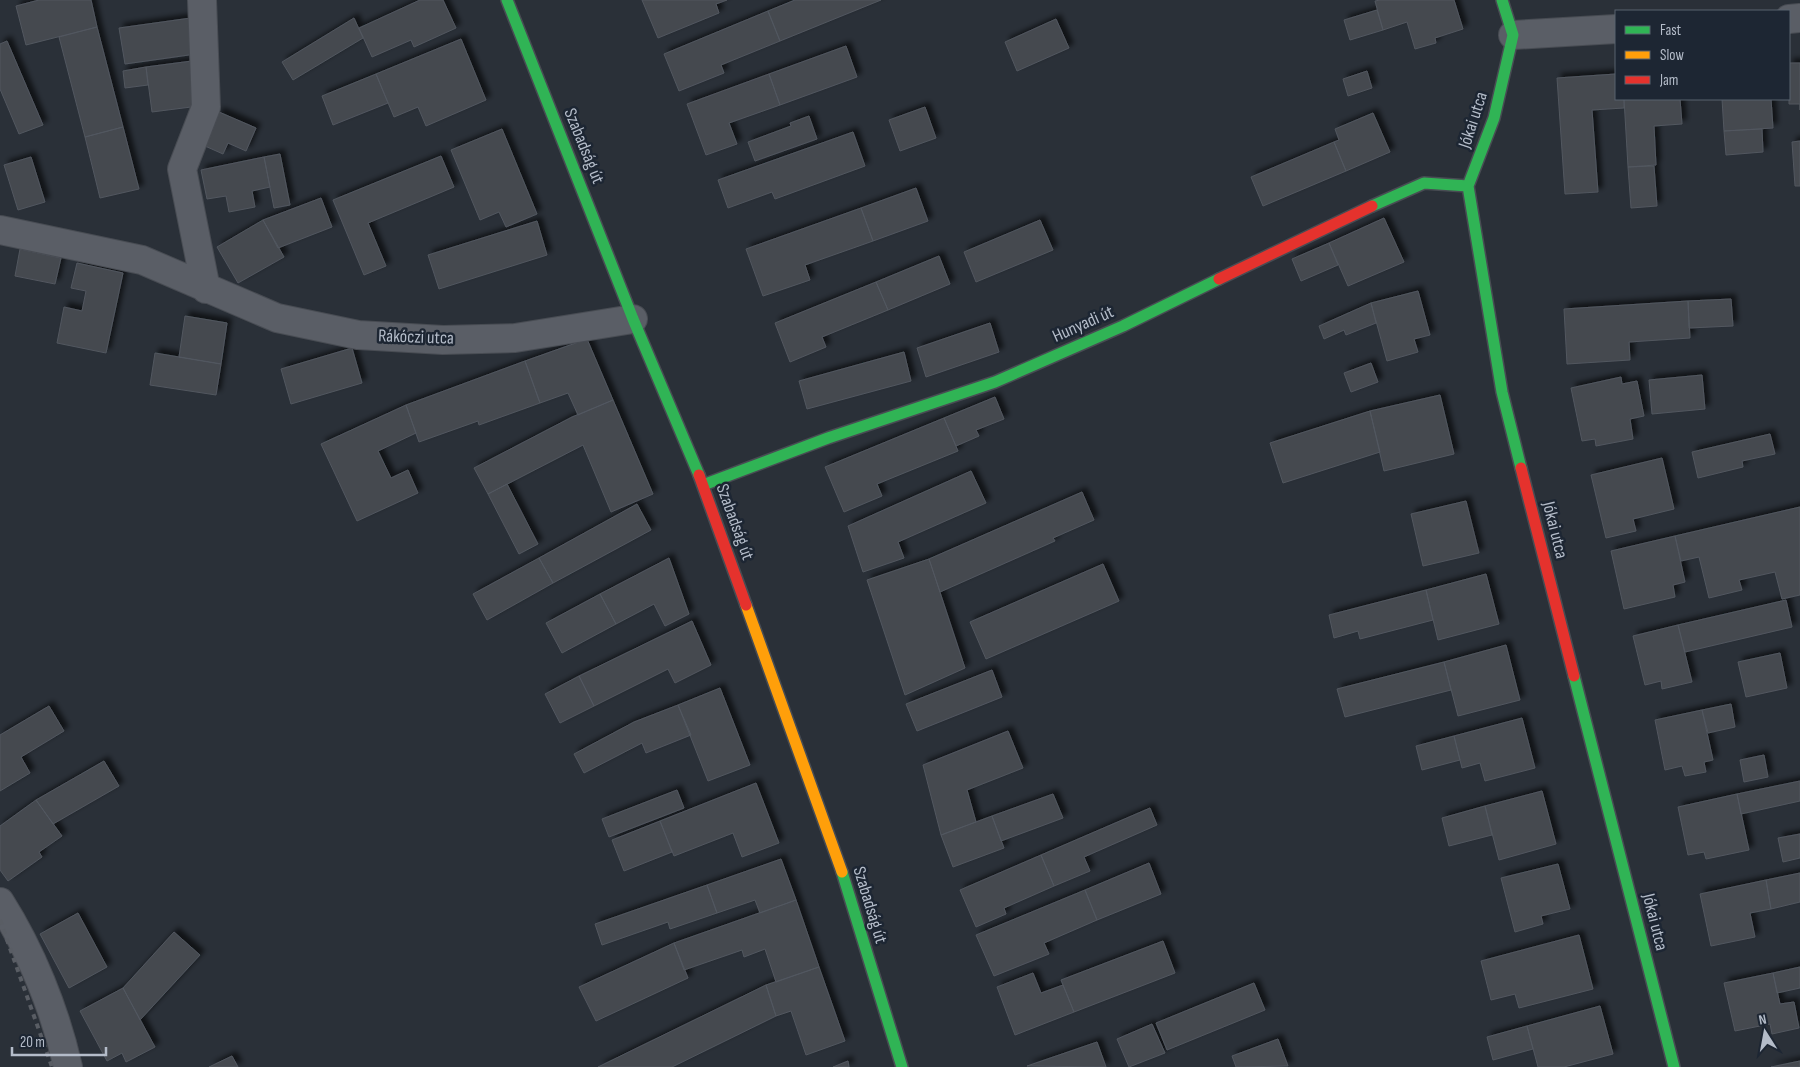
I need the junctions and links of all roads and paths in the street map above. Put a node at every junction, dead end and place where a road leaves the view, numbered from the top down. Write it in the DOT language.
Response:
graph roads {
  1 [pos="202,0"];
  2 [pos="507,0"];
  3 [pos="1502,0"];
  4 [pos="1615,29"];
  5 [pos="1513,35"];
  6 [pos="1468,186"];
  7 [pos="0,230"];
  8 [pos="206,289"];
  9 [pos="633,318"];
  10 [pos="703,485"];
  11 [pos="0,902"];
  12 [pos="68,1067"];
  13 [pos="902,1067"];
  14 [pos="1674,1067"];
  1 -- 8 [label="street"];
  2 -- 9 [label="street, Szabadság út"];
  3 -- 5 [label="street"];
  4 -- 5 [label="street"];
  5 -- 6 [label="street, Jókai utca"];
  6 -- 10 [label="street, Hunyadi út"];
  6 -- 14 [label="street, Jókai utca"];
  7 -- 8 [label="street, Rákóczi utca"];
  8 -- 9 [label="street, Rákóczi utca"];
  9 -- 10 [label="street, Szabadság út"];
  10 -- 13 [label="street, Szabadság út"];
  11 -- 12 [label="street"];
}
